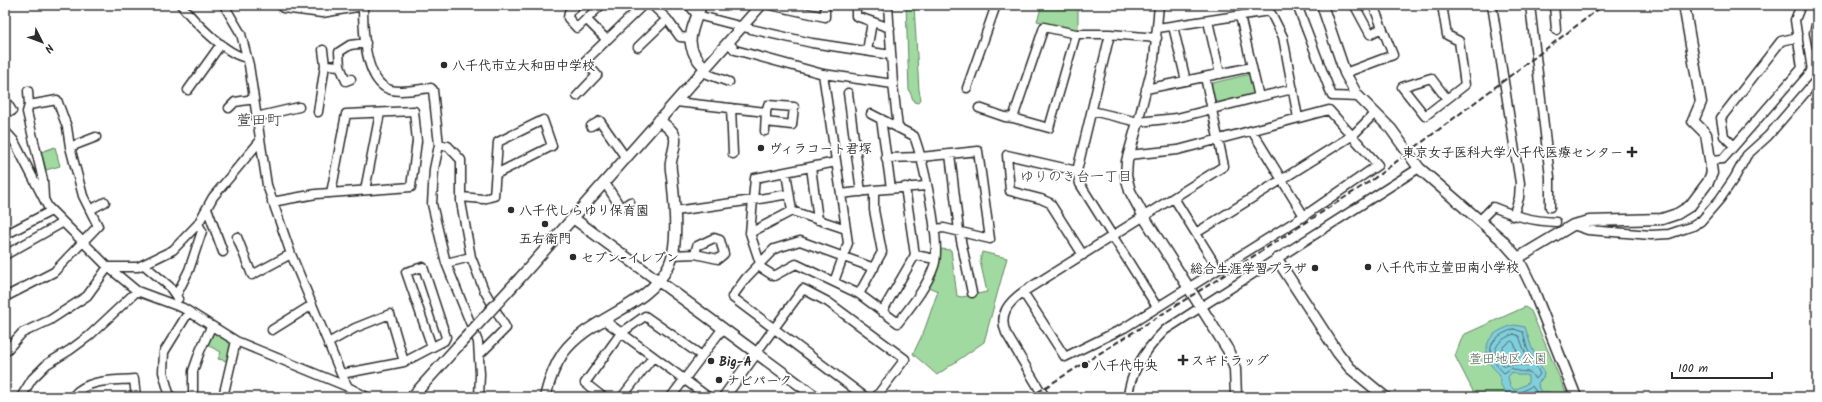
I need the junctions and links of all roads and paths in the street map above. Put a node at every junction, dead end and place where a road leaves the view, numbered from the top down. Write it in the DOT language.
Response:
graph roads {
  1 [pos="181,5"];
  2 [pos="280,5"];
  3 [pos="363,5"];
  4 [pos="577,5"];
  5 [pos="601,5"];
  6 [pos="643,5"];
  7 [pos="652,5"];
  8 [pos="689,5"];
  9 [pos="701,5"];
  10 [pos="762,5"];
  11 [pos="770,5"];
  12 [pos="825,5"];
  13 [pos="856,5"];
  14 [pos="888,5"];
  15 [pos="996,5"];
  16 [pos="1159,5"];
  17 [pos="1296,5"];
  18 [pos="1322,5"];
  19 [pos="1362,5"];
  20 [pos="1373,5"];
  21 [pos="1442,5"];
  22 [pos="1492,5"];
  23 [pos="1530,5"];
  24 [pos="1554,5"];
  25 [pos="1684,5"];
  26 [pos="1801,5"];
  27 [pos="227,6"];
  28 [pos="1266,8"];
  29 [pos="313,9"];
  30 [pos="697,15"];
  31 [pos="1240,16"];
  32 [pos="586,19"];
  33 [pos="667,19"];
  34 [pos="1208,21"];
  35 [pos="872,22"];
  36 [pos="1816,25"];
  37 [pos="742,26"];
  38 [pos="1173,26"];
  39 [pos="890,28"];
  40 [pos="1158,28"];
  41 [pos="1382,28"];
  42 [pos="1556,30"];
  43 [pos="1076,34"];
  44 [pos="1110,34"];
  45 [pos="690,38"];
  46 [pos="1157,38"];
  47 [pos="1798,38"];
  48 [pos="606,40"];
  49 [pos="728,42"];
  50 [pos="366,43"];
  51 [pos="221,44"];
  52 [pos="638,47"];
  53 [pos="1817,48"];
  54 [pos="323,50"];
  55 [pos="868,51"];
  56 [pos="891,55"];
  57 [pos="247,58"];
  58 [pos="325,65"];
  59 [pos="340,66"];
  60 [pos="1252,67"];
  61 [pos="704,70"];
  62 [pos="1346,73"];
  63 [pos="824,74"];
  64 [pos="1220,74"];
  65 [pos="1205,77"];
  66 [pos="1817,79"];
  67 [pos="346,81"];
  68 [pos="1186,81"];
  69 [pos="729,82"];
  70 [pos="893,84"];
  71 [pos="967,88"];
  72 [pos="1146,89"];
  73 [pos="1293,89"];
  74 [pos="188,90"];
  75 [pos="28,91"];
  76 [pos="848,93"];
  77 [pos="577,96"];
  78 [pos="1259,96"];
  79 [pos="1359,97"];
  80 [pos="254,99"];
  81 [pos="1447,99"];
  82 [pos="5,100"];
  83 [pos="676,102"];
  84 [pos="29,105"];
  85 [pos="299,107"];
  86 [pos="229,108"];
  87 [pos="731,108"];
  88 [pos="979,108"];
  89 [pos="1211,110"];
  90 [pos="12,111"];
  91 [pos="1092,111"];
  92 [pos="318,112"];
  93 [pos="380,112"];
  94 [pos="1375,113"];
  95 [pos="871,114"];
  96 [pos="256,117"];
  97 [pos="1013,118"];
  98 [pos="1298,118"];
  99 [pos="881,119"];
  100 [pos="659,120"];
  101 [pos="1138,122"];
  102 [pos="591,126"];
  103 [pos="898,128"];
  104 [pos="5,131"];
  105 [pos="765,131"];
  106 [pos="1252,131"];
  107 [pos="1353,135"];
  108 [pos="96,137"];
  109 [pos="260,141"];
  110 [pos="1218,141"];
  111 [pos="440,145"];
  112 [pos="1734,146"];
  113 [pos="70,147"];
  114 [pos="733,154"];
  115 [pos="950,154"];
  116 [pos="1128,155"];
  117 [pos="921,157"];
  118 [pos="626,158"];
  119 [pos="886,158"];
  120 [pos="1710,160"];
  121 [pos="836,162"];
  122 [pos="811,168"];
  123 [pos="1419,168"];
  124 [pos="786,172"];
  125 [pos="1077,172"];
  126 [pos="496,174"];
  127 [pos="1282,178"];
  128 [pos="605,182"];
  129 [pos="926,186"];
  130 [pos="905,187"];
  131 [pos="891,188"];
  132 [pos="365,190"];
  133 [pos="874,190"];
  134 [pos="861,192"];
  135 [pos="331,193"];
  136 [pos="789,194"];
  137 [pos="841,194"];
  138 [pos="461,197"];
  139 [pos="44,198"];
  140 [pos="1174,198"];
  141 [pos="753,200"];
  142 [pos="105,202"];
  143 [pos="272,202"];
  144 [pos="630,202"];
  145 [pos="1550,207"];
  146 [pos="207,208"];
  147 [pos="90,210"];
  148 [pos="51,211"];
  149 [pos="675,211"];
  150 [pos="792,211"];
  151 [pos="1304,216"];
  152 [pos="1513,216"];
  153 [pos="1144,217"];
  154 [pos="574,218"];
  155 [pos="818,220"];
  156 [pos="1480,220"];
  157 [pos="1556,222"];
  158 [pos="62,223"];
  159 [pos="198,224"];
  160 [pos="1573,225"];
  161 [pos="846,229"];
  162 [pos="934,229"];
  163 [pos="959,231"];
  164 [pos="750,233"];
  165 [pos="1196,233"];
  166 [pos="5,235"];
  167 [pos="238,237"];
  168 [pos="1112,237"];
  169 [pos="82,242"];
  170 [pos="223,252"];
  171 [pos="291,254"];
  172 [pos="695,254"];
  173 [pos="5,255"];
  174 [pos="672,255"];
  175 [pos="915,255"];
  176 [pos="1083,255"];
  177 [pos="844,256"];
  178 [pos="471,257"];
  179 [pos="1518,258"];
  180 [pos="935,259"];
  181 [pos="1278,259"];
  182 [pos="446,263"];
  183 [pos="759,264"];
  184 [pos="144,265"];
  185 [pos="108,268"];
  186 [pos="874,268"];
  187 [pos="1218,269"];
  188 [pos="658,281"];
  189 [pos="834,282"];
  190 [pos="1189,287"];
  191 [pos="137,291"];
  192 [pos="1023,292"];
  193 [pos="972,293"];
  194 [pos="859,294"];
  195 [pos="176,296"];
  196 [pos="5,297"];
  197 [pos="312,305"];
  198 [pos="1157,307"];
  199 [pos="1202,308"];
  200 [pos="186,311"];
  201 [pos="882,312"];
  202 [pos="604,320"];
  203 [pos="212,327"];
  204 [pos="723,328"];
  205 [pos="774,328"];
  206 [pos="272,330"];
  207 [pos="621,333"];
  208 [pos="236,341"];
  209 [pos="328,343"];
  210 [pos="432,347"];
  211 [pos="5,352"];
  212 [pos="756,353"];
  213 [pos="480,354"];
  214 [pos="702,356"];
  215 [pos="653,357"];
  216 [pos="404,362"];
  217 [pos="341,374"];
  218 [pos="684,380"];
  219 [pos="348,387"];
  220 [pos="357,394"];
  221 [pos="1043,394"];
  222 [pos="21,397"];
  223 [pos="75,397"];
  224 [pos="136,397"];
  225 [pos="170,397"];
  226 [pos="193,397"];
  227 [pos="223,397"];
  228 [pos="367,397"];
  229 [pos="412,397"];
  230 [pos="479,397"];
  231 [pos="545,397"];
  232 [pos="603,397"];
  233 [pos="622,397"];
  234 [pos="671,397"];
  235 [pos="708,397"];
  236 [pos="724,397"];
  237 [pos="816,397"];
  238 [pos="865,397"];
  239 [pos="876,397"];
  240 [pos="1128,397"];
  241 [pos="1236,397"];
  242 [pos="1384,397"];
  243 [pos="1576,397"];
  1 -- 51 [label="street"];
  2 -- 29 [label="street"];
  3 -- 29 [label="street"];
  3 -- 50 [label="street"];
  4 -- 32 [label="street"];
  5 -- 32 [label="street"];
  6 -- 48 [label="street"];
  7 -- 33 [label="street"];
  8 -- 30 [label="street"];
  9 -- 30 [label="street"];
  10 -- 37 [label="street"];
  11 -- 12 [label="street"];
  13 -- 35 [label="street"];
  14 -- 39 [label="street"];
  15 -- 71 [label="street"];
  16 -- 40 [label="street"];
  17 -- 79 [label="street"];
  18 -- 62 [label="street"];
  19 -- 41 [label="street"];
  20 -- 41 [label="street"];
  21 -- 81 [label="street"];
  22 -- 152 [label="street"];
  23 -- 145 [label="street"];
  24 -- 42 [label="street"];
  25 -- 120 [label="street"];
  26 -- 47 [label="street"];
  27 -- 57 [label="street"];
  28 -- 31 [label="street"];
  28 -- 73 [label="street"];
  30 -- 37 [label="street"];
  30 -- 45 [label="street"];
  31 -- 34 [label="street"];
  31 -- 60 [label="street"];
  32 -- 48 [label="street"];
  33 -- 45 [label="street"];
  33 -- 52 [label="street"];
  34 -- 38 [label="street"];
  34 -- 64 [label="street"];
  35 -- 39 [label="street"];
  35 -- 55 [label="street"];
  36 -- 53 [label="street"];
  37 -- 49 [label="street"];
  37 -- 55 [label="street"];
  38 -- 40 [label="street"];
  38 -- 68 [label="street"];
  39 -- 56 [label="street"];
  40 -- 46 [label="street"];
  41 -- 62 [label="street"];
  43 -- 44 [label="street"];
  43 -- 97 [label="street"];
  43 -- 97 [label="street"];
  44 -- 46 [label="street"];
  44 -- 91 [label="street"];
  45 -- 61 [label="street"];
  46 -- 72 [label="street"];
  47 -- 112 [label="street"];
  47 -- 112 [label="street"];
  48 -- 77 [label="street"];
  49 -- 61 [label="street"];
  49 -- 63 [label="street"];
  50 -- 59 [label="street"];
  50 -- 111 [label="street"];
  51 -- 57 [label="street"];
  51 -- 74 [label="street"];
  54 -- 58 [label="street"];
  55 -- 56 [label="street"];
  56 -- 70 [label="street"];
  57 -- 80 [label="street"];
  58 -- 59 [label="street"];
  58 -- 92 [label="street"];
  59 -- 67 [label="street"];
  60 -- 64 [label="street"];
  60 -- 78 [label="street"];
  61 -- 69 [label="street"];
  61 -- 83 [label="street"];
  62 -- 79 [label="street"];
  63 -- 70 [label="street"];
  63 -- 121 [label="street"];
  64 -- 65 [label="street"];
  65 -- 68 [label="street"];
  65 -- 89 [label="street"];
  66 -- 160 [label="street"];
  68 -- 72 [label="street"];
  70 -- 103 [label="street"];
  72 -- 101 [label="street"];
  73 -- 78 [label="street"];
  73 -- 98 [label="street"];
  75 -- 84 [label="street"];
  76 -- 134 [label="street"];
  78 -- 89 [label="street"];
  79 -- 94 [label="street"];
  80 -- 86 [label="street"];
  80 -- 96 [label="street"];
  81 -- 81 [label="street"];
  82 -- 90 [label="street"];
  83 -- 87 [label="street"];
  83 -- 100 [label="street"];
  84 -- 113 [label="street"];
  84 -- 139 [label="street"];
  85 -- 96 [label="street"];
  87 -- 105 [label="street"];
  87 -- 114 [label="street"];
  88 -- 97 [label="street"];
  89 -- 101 [label="street"];
  89 -- 110 [label="street"];
  91 -- 101 [label="street"];
  91 -- 125 [label="street"];
  93 -- 132 [label="street"];
  93 -- 132 [label="street"];
  93 -- 135 [label="street"];
  94 -- 107 [label="street"];
  94 -- 123 [label="street"];
  95 -- 99 [label="street"];
  96 -- 109 [label="street"];
  98 -- 106 [label="street"];
  98 -- 107 [label="street"];
  99 -- 103 [label="street"];
  99 -- 119 [label="street"];
  100 -- 118 [label="street"];
  100 -- 149 [label="street"];
  101 -- 116 [label="street"];
  102 -- 118 [label="street"];
  103 -- 117 [label="street"];
  104 -- 139 [label="street"];
  106 -- 110 [label="street"];
  106 -- 127 [label="street"];
  107 -- 127 [label="street"];
  107 -- 151 [label="street"];
  108 -- 113 [label="street"];
  109 -- 143 [label="street"];
  109 -- 146 [label="street"];
  110 -- 116 [label="street"];
  110 -- 140 [label="street"];
  111 -- 138 [label="street"];
  111 -- 182 [label="street"];
  112 -- 120 [label="street"];
  113 -- 147 [label="street"];
  115 -- 117 [label="street"];
  115 -- 163 [label="street"];
  115 -- 163 [label="street"];
  116 -- 153 [label="street"];
  117 -- 119 [label="street"];
  117 -- 129 [label="street"];
  118 -- 128 [label="street"];
  119 -- 131 [label="street"];
  120 -- 160 [label="street"];
  121 -- 122 [label="street"];
  121 -- 137 [label="street"];
  122 -- 124 [label="street"];
  122 -- 155 [label="street"];
  123 -- 156 [label="street"];
  123 -- 181 [label="street"];
  124 -- 136 [label="street"];
  124 -- 141 [label="street"];
  125 -- 168 [label="street"];
  125 -- 176 [label="street"];
  126 -- 126 [label="street"];
  126 -- 138 [label="street"];
  127 -- 151 [label="street"];
  127 -- 165 [label="street"];
  128 -- 144 [label="street"];
  128 -- 154 [label="street"];
  129 -- 130 [label="street"];
  129 -- 162 [label="street"];
  130 -- 131 [label="street"];
  130 -- 175 [label="street"];
  131 -- 133 [label="street"];
  132 -- 135 [label="street"];
  133 -- 134 [label="street"];
  133 -- 186 [label="street"];
  134 -- 137 [label="street"];
  135 -- 143 [label="street"];
  136 -- 141 [label="street"];
  136 -- 150 [label="street"];
  137 -- 161 [label="street"];
  138 -- 178 [label="street"];
  139 -- 148 [label="street"];
  140 -- 153 [label="street"];
  140 -- 165 [label="street"];
  141 -- 149 [label="street"];
  141 -- 164 [label="street"];
  142 -- 147 [label="street"];
  143 -- 171 [label="street"];
  146 -- 159 [label="street"];
  146 -- 170 [label="street"];
  147 -- 169 [label="street"];
  148 -- 158 [label="street"];
  148 -- 166 [label="street"];
  149 -- 174 [label="street"];
  150 -- 155 [label="street"];
  150 -- 164 [label="street"];
  151 -- 187 [label="street"];
  152 -- 156 [label="street"];
  152 -- 157 [label="street"];
  153 -- 168 [label="street"];
  153 -- 190 [label="street"];
  154 -- 188 [label="street"];
  154 -- 229 [label="street, bridge"];
  155 -- 161 [label="street"];
  156 -- 179 [label="street"];
  158 -- 169 [label="street"];
  158 -- 173 [label="street"];
  159 -- 184 [label="street"];
  159 -- 195 [label="street"];
  160 -- 179 [label="street"];
  161 -- 177 [label="street"];
  162 -- 163 [label="street"];
  162 -- 180 [label="street"];
  163 -- 193 [label="street"];
  164 -- 183 [label="street"];
  165 -- 187 [label="street"];
  167 -- 171 [label="street"];
  168 -- 176 [label="street"];
  168 -- 198 [label="street"];
  169 -- 185 [label="street"];
  169 -- 196 [label="street"];
  171 -- 197 [label="street"];
  172 -- 174 [label="street"];
  174 -- 188 [label="street"];
  175 -- 180 [label="street"];
  175 -- 201 [label="street"];
  176 -- 192 [label="street"];
  177 -- 183 [label="street"];
  177 -- 186 [label="street"];
  177 -- 189 [label="street"];
  178 -- 182 [label="street"];
  178 -- 213 [label="street"];
  179 -- 243 [label="street"];
  180 -- 201 [label="street"];
  181 -- 199 [label="street"];
  181 -- 242 [label="street"];
  182 -- 213 [label="street"];
  183 -- 189 [label="street"];
  183 -- 205 [label="street"];
  184 -- 185 [label="street"];
  184 -- 195 [label="street"];
  185 -- 191 [label="street"];
  185 -- 211 [label="street"];
  186 -- 194 [label="street"];
  187 -- 190 [label="street"];
  188 -- 202 [label="street"];
  188 -- 204 [label="street"];
  189 -- 194 [label="street"];
  190 -- 198 [label="street"];
  190 -- 199 [label="street"];
  191 -- 200 [label="street"];
  191 -- 222 [label="street"];
  192 -- 198 [label="street"];
  192 -- 221 [label="street"];
  194 -- 201 [label="street"];
  195 -- 200 [label="street"];
  197 -- 206 [label="street"];
  197 -- 209 [label="street"];
  199 -- 240 [label="street"];
  199 -- 241 [label="street"];
  200 -- 203 [label="street"];
  200 -- 225 [label="street"];
  202 -- 207 [label="street"];
  202 -- 231 [label="street"];
  203 -- 208 [label="street"];
  203 -- 226 [label="street"];
  204 -- 212 [label="street"];
  204 -- 214 [label="street"];
  205 -- 212 [label="street"];
  205 -- 238 [label="street"];
  205 -- 239 [label="street"];
  207 -- 214 [label="street"];
  207 -- 215 [label="street"];
  207 -- 232 [label="street"];
  208 -- 219 [label="street"];
  208 -- 227 [label="street"];
  209 -- 216 [label="street"];
  209 -- 217 [label="street"];
  210 -- 210 [label="street"];
  210 -- 216 [label="street"];
  212 -- 236 [label="street"];
  212 -- 237 [label="street"];
  213 -- 230 [label="street"];
  214 -- 218 [label="street"];
  215 -- 218 [label="street"];
  215 -- 233 [label="street"];
  216 -- 217 [label="street"];
  217 -- 219 [label="street"];
  218 -- 234 [label="street"];
  218 -- 235 [label="street"];
  219 -- 220 [label="street"];
  220 -- 228 [label="street"];
  223 -- 224 [label="street"];
}
